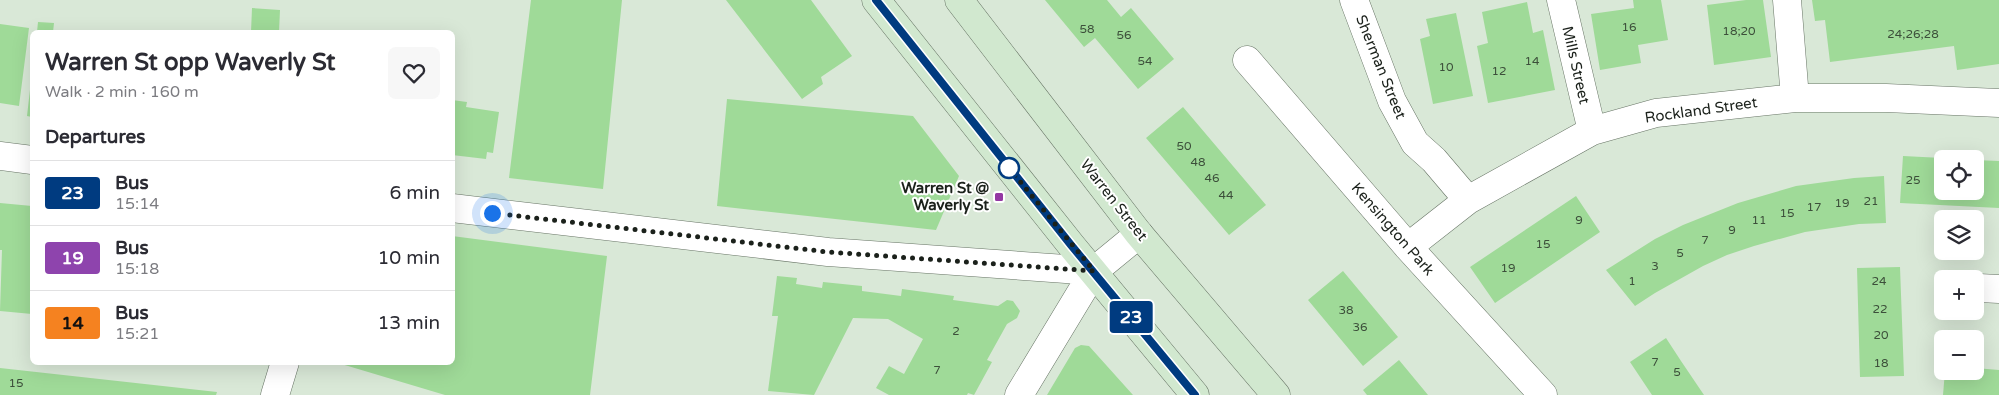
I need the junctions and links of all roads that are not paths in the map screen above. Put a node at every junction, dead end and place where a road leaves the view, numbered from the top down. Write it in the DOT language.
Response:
graph roads {
  1 [pos="876,0"];
  2 [pos="959,0"];
  3 [pos="1354,0"];
  4 [pos="1561,0"];
  5 [pos="1787,0"];
  6 [pos="1247,60"];
  7 [pos="1795,98"];
  8 [pos="1999,103"];
  9 [pos="1592,131"];
  10 [pos="0,156"];
  11 [pos="30,160"];
  12 [pos="1468,200"];
  13 [pos="455,208"];
  14 [pos="1139,234"];
  15 [pos="1408,247"];
  16 [pos="1094,271"];
  17 [pos="284,365"];
  18 [pos="275,395"];
  19 [pos="1019,395"];
  20 [pos="1195,395"];
  21 [pos="1276,395"];
  22 [pos="1543,395"];
  1 -- 16 [label="main road"];
  2 -- 14 [label="main road, Warren Street"];
  3 -- 12 [label="street, Sherman Street"];
  4 -- 9 [label="street, Mills Street"];
  5 -- 7 [label="street"];
  6 -- 15 [label="street, Kensington Park"];
  7 -- 8 [label="street, Rockland Street"];
  7 -- 9 [label="street, Rockland Street"];
  9 -- 12 [label="street, Rockland Street"];
  10 -- 11 [label="street"];
  12 -- 15 [label="street, Rockland Street"];
  13 -- 16 [label="street"];
  14 -- 16 [label="street"];
  14 -- 21 [label="main road, Warren Street"];
  15 -- 22 [label="street, Kensington Park"];
  16 -- 19 [label="street"];
  16 -- 20 [label="main road"];
  17 -- 18 [label="street"];
}
